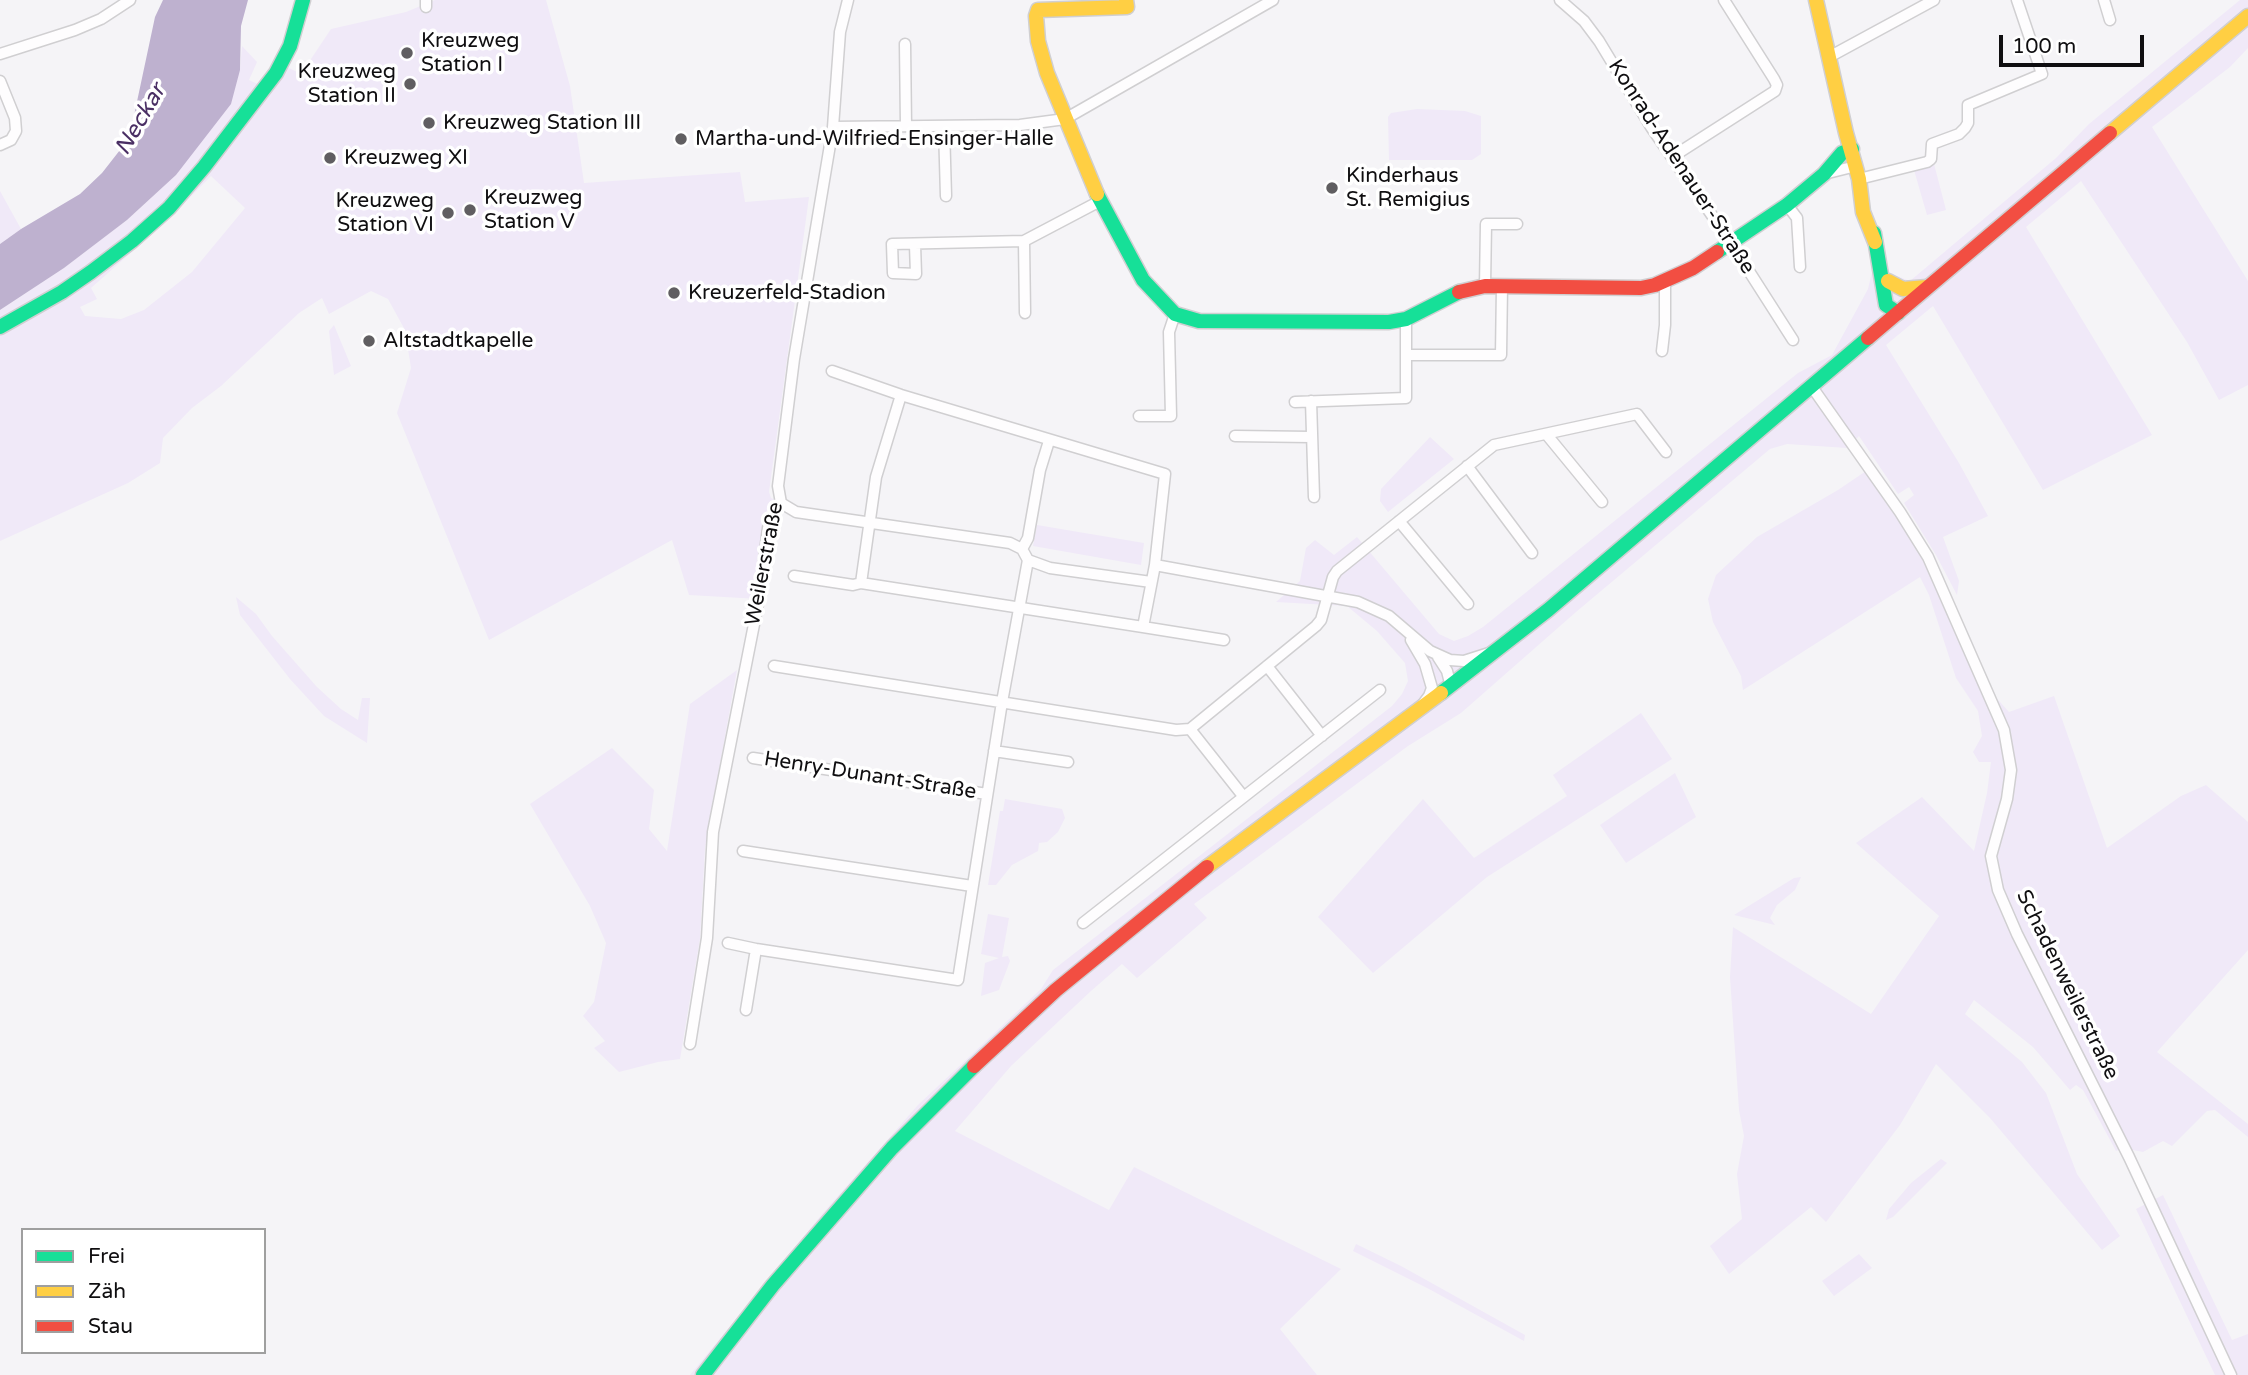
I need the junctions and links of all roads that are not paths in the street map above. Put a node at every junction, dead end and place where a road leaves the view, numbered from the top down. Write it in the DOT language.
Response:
graph roads {
  1 [pos="130,0"];
  2 [pos="303,0"];
  3 [pos="848,0"];
  4 [pos="1126,0"];
  5 [pos="1273,0"];
  6 [pos="1724,0"];
  7 [pos="1816,0"];
  8 [pos="1934,0"];
  9 [pos="2017,0"];
  10 [pos="2104,0"];
  11 [pos="1563,1"];
  12 [pos="2248,16"];
  13 [pos="2110,20"];
  14 [pos="905,44"];
  15 [pos="0,54"];
  16 [pos="1829,57"];
  17 [pos="0,81"];
  18 [pos="1065,119"];
  19 [pos="906,126"];
  20 [pos="833,127"];
  21 [pos="944,127"];
  22 [pos="0,145"];
  23 [pos="1852,149"];
  24 [pos="1672,157"];
  25 [pos="1857,172"];
  26 [pos="1824,174"];
  27 [pos="946,196"];
  28 [pos="1100,201"];
  29 [pos="1787,205"];
  30 [pos="1517,224"];
  31 [pos="1024,241"];
  32 [pos="1731,243"];
  33 [pos="915,245"];
  34 [pos="1800,267"];
  35 [pos="1665,282"];
  36 [pos="1485,286"];
  37 [pos="1502,286"];
  38 [pos="1885,287"];
  39 [pos="1929,287"];
  40 [pos="1899,312"];
  41 [pos="1026,313"];
  42 [pos="1175,314"];
  43 [pos="1406,319"];
  44 [pos="0,327"];
  45 [pos="1877,331"];
  46 [pos="1793,340"];
  47 [pos="1662,351"];
  48 [pos="1406,355"];
  49 [pos="832,371"];
  50 [pos="1812,387"];
  51 [pos="901,395"];
  52 [pos="1311,401"];
  53 [pos="1295,402"];
  54 [pos="1139,416"];
  55 [pos="1547,435"];
  56 [pos="1236,436"];
  57 [pos="1311,437"];
  58 [pos="1049,441"];
  59 [pos="1666,452"];
  60 [pos="1467,466"];
  61 [pos="1314,497"];
  62 [pos="1602,502"];
  63 [pos="781,503"];
  64 [pos="1399,521"];
  65 [pos="869,523"];
  66 [pos="1021,549"];
  67 [pos="1532,553"];
  68 [pos="1028,560"];
  69 [pos="1155,565"];
  70 [pos="794,576"];
  71 [pos="1151,582"];
  72 [pos="861,583"];
  73 [pos="1327,596"];
  74 [pos="1468,604"];
  75 [pos="1019,606"];
  76 [pos="1143,627"];
  77 [pos="1408,634"];
  78 [pos="1224,640"];
  79 [pos="1503,647"];
  80 [pos="1438,657"];
  81 [pos="1425,664"];
  82 [pos="774,666"];
  83 [pos="1266,666"];
  84 [pos="1451,687"];
  85 [pos="1380,690"];
  86 [pos="1002,702"];
  87 [pos="1411,717"];
  88 [pos="1190,729"];
  89 [pos="1322,736"];
  90 [pos="994,751"];
  91 [pos="753,758"];
  92 [pos="1068,762"];
  93 [pos="987,794"];
  94 [pos="1243,796"];
  95 [pos="743,851"];
  96 [pos="972,886"];
  97 [pos="1083,923"];
  98 [pos="728,943"];
  99 [pos="756,949"];
  100 [pos="746,1010"];
  101 [pos="690,1044"];
  102 [pos="703,1375"];
  103 [pos="2231,1375"];
  1 -- 15 [label="street"];
  2 -- 44 [label="main road"];
  3 -- 20 [label="street, Weilerstraße"];
  4 -- 18 [label="main road"];
  5 -- 18 [label="street"];
  6 -- 24 [label="street"];
  7 -- 16 [label="main road"];
  8 -- 16 [label="street"];
  9 -- 25 [label="street"];
  10 -- 13 [label="street"];
  11 -- 24 [label="street, Konrad-Adenauer-Straße"];
  12 -- 39 [label="main road"];
  14 -- 19 [label="street"];
  16 -- 23 [label="main road"];
  17 -- 22 [label="street"];
  18 -- 21 [label="street"];
  18 -- 28 [label="main road"];
  19 -- 20 [label="street"];
  19 -- 21 [label="street"];
  20 -- 63 [label="street, Weilerstraße"];
  21 -- 27 [label="street"];
  23 -- 25 [label="main road"];
  23 -- 26 [label="main road"];
  24 -- 32 [label="street, Konrad-Adenauer-Straße"];
  25 -- 26 [label="street"];
  25 -- 38 [label="main road"];
  26 -- 29 [label="main road"];
  28 -- 31 [label="street"];
  28 -- 42 [label="main road"];
  29 -- 32 [label="main road"];
  29 -- 34 [label="street"];
  30 -- 36 [label="street"];
  31 -- 33 [label="street"];
  31 -- 41 [label="street"];
  32 -- 35 [label="main road"];
  32 -- 46 [label="street, Konrad-Adenauer-Straße"];
  35 -- 37 [label="main road"];
  35 -- 47 [label="street"];
  36 -- 37 [label="main road"];
  36 -- 43 [label="main road"];
  37 -- 48 [label="street"];
  38 -- 39 [label="main road"];
  38 -- 40 [label="main road"];
  38 -- 45 [label="main road"];
  39 -- 40 [label="main road"];
  40 -- 45 [label="main road"];
  42 -- 43 [label="main road"];
  42 -- 54 [label="street"];
  43 -- 48 [label="street"];
  45 -- 50 [label="main road"];
  48 -- 52 [label="street"];
  49 -- 51 [label="street"];
  50 -- 79 [label="main road"];
  50 -- 103 [label="street, Schadenweilerstraße"];
  51 -- 58 [label="street"];
  51 -- 65 [label="street"];
  52 -- 53 [label="street"];
  52 -- 57 [label="street"];
  55 -- 59 [label="street"];
  55 -- 60 [label="street"];
  55 -- 62 [label="street"];
  56 -- 57 [label="street"];
  57 -- 61 [label="street"];
  58 -- 66 [label="street"];
  58 -- 69 [label="street"];
  60 -- 64 [label="street"];
  60 -- 67 [label="street"];
  63 -- 65 [label="street"];
  63 -- 101 [label="street, Weilerstraße"];
  64 -- 73 [label="street"];
  64 -- 74 [label="street"];
  65 -- 66 [label="street"];
  65 -- 72 [label="street"];
  66 -- 68 [label="street"];
  68 -- 71 [label="street"];
  68 -- 75 [label="street"];
  69 -- 71 [label="street"];
  69 -- 73 [label="street"];
  70 -- 72 [label="street"];
  71 -- 76 [label="street"];
  72 -- 75 [label="street"];
  73 -- 77 [label="street"];
  73 -- 83 [label="street"];
  75 -- 76 [label="street"];
  75 -- 86 [label="street"];
  76 -- 78 [label="street"];
  77 -- 80 [label="street"];
  77 -- 81 [label="street"];
  79 -- 80 [label="street"];
  79 -- 84 [label="main road"];
  80 -- 84 [label="street"];
  81 -- 84 [label="street"];
  81 -- 87 [label="street"];
  82 -- 86 [label="street"];
  83 -- 88 [label="street"];
  83 -- 89 [label="street"];
  84 -- 87 [label="main road"];
  85 -- 89 [label="street"];
  86 -- 88 [label="street"];
  86 -- 90 [label="street"];
  87 -- 102 [label="main road"];
  88 -- 94 [label="street"];
  89 -- 94 [label="street"];
  90 -- 92 [label="street"];
  90 -- 93 [label="street"];
  91 -- 93 [label="street, Henry-Dunant-Straße"];
  93 -- 96 [label="street"];
  94 -- 97 [label="street"];
  95 -- 96 [label="street"];
  96 -- 99 [label="street"];
  98 -- 99 [label="street"];
  99 -- 100 [label="street"];
}
